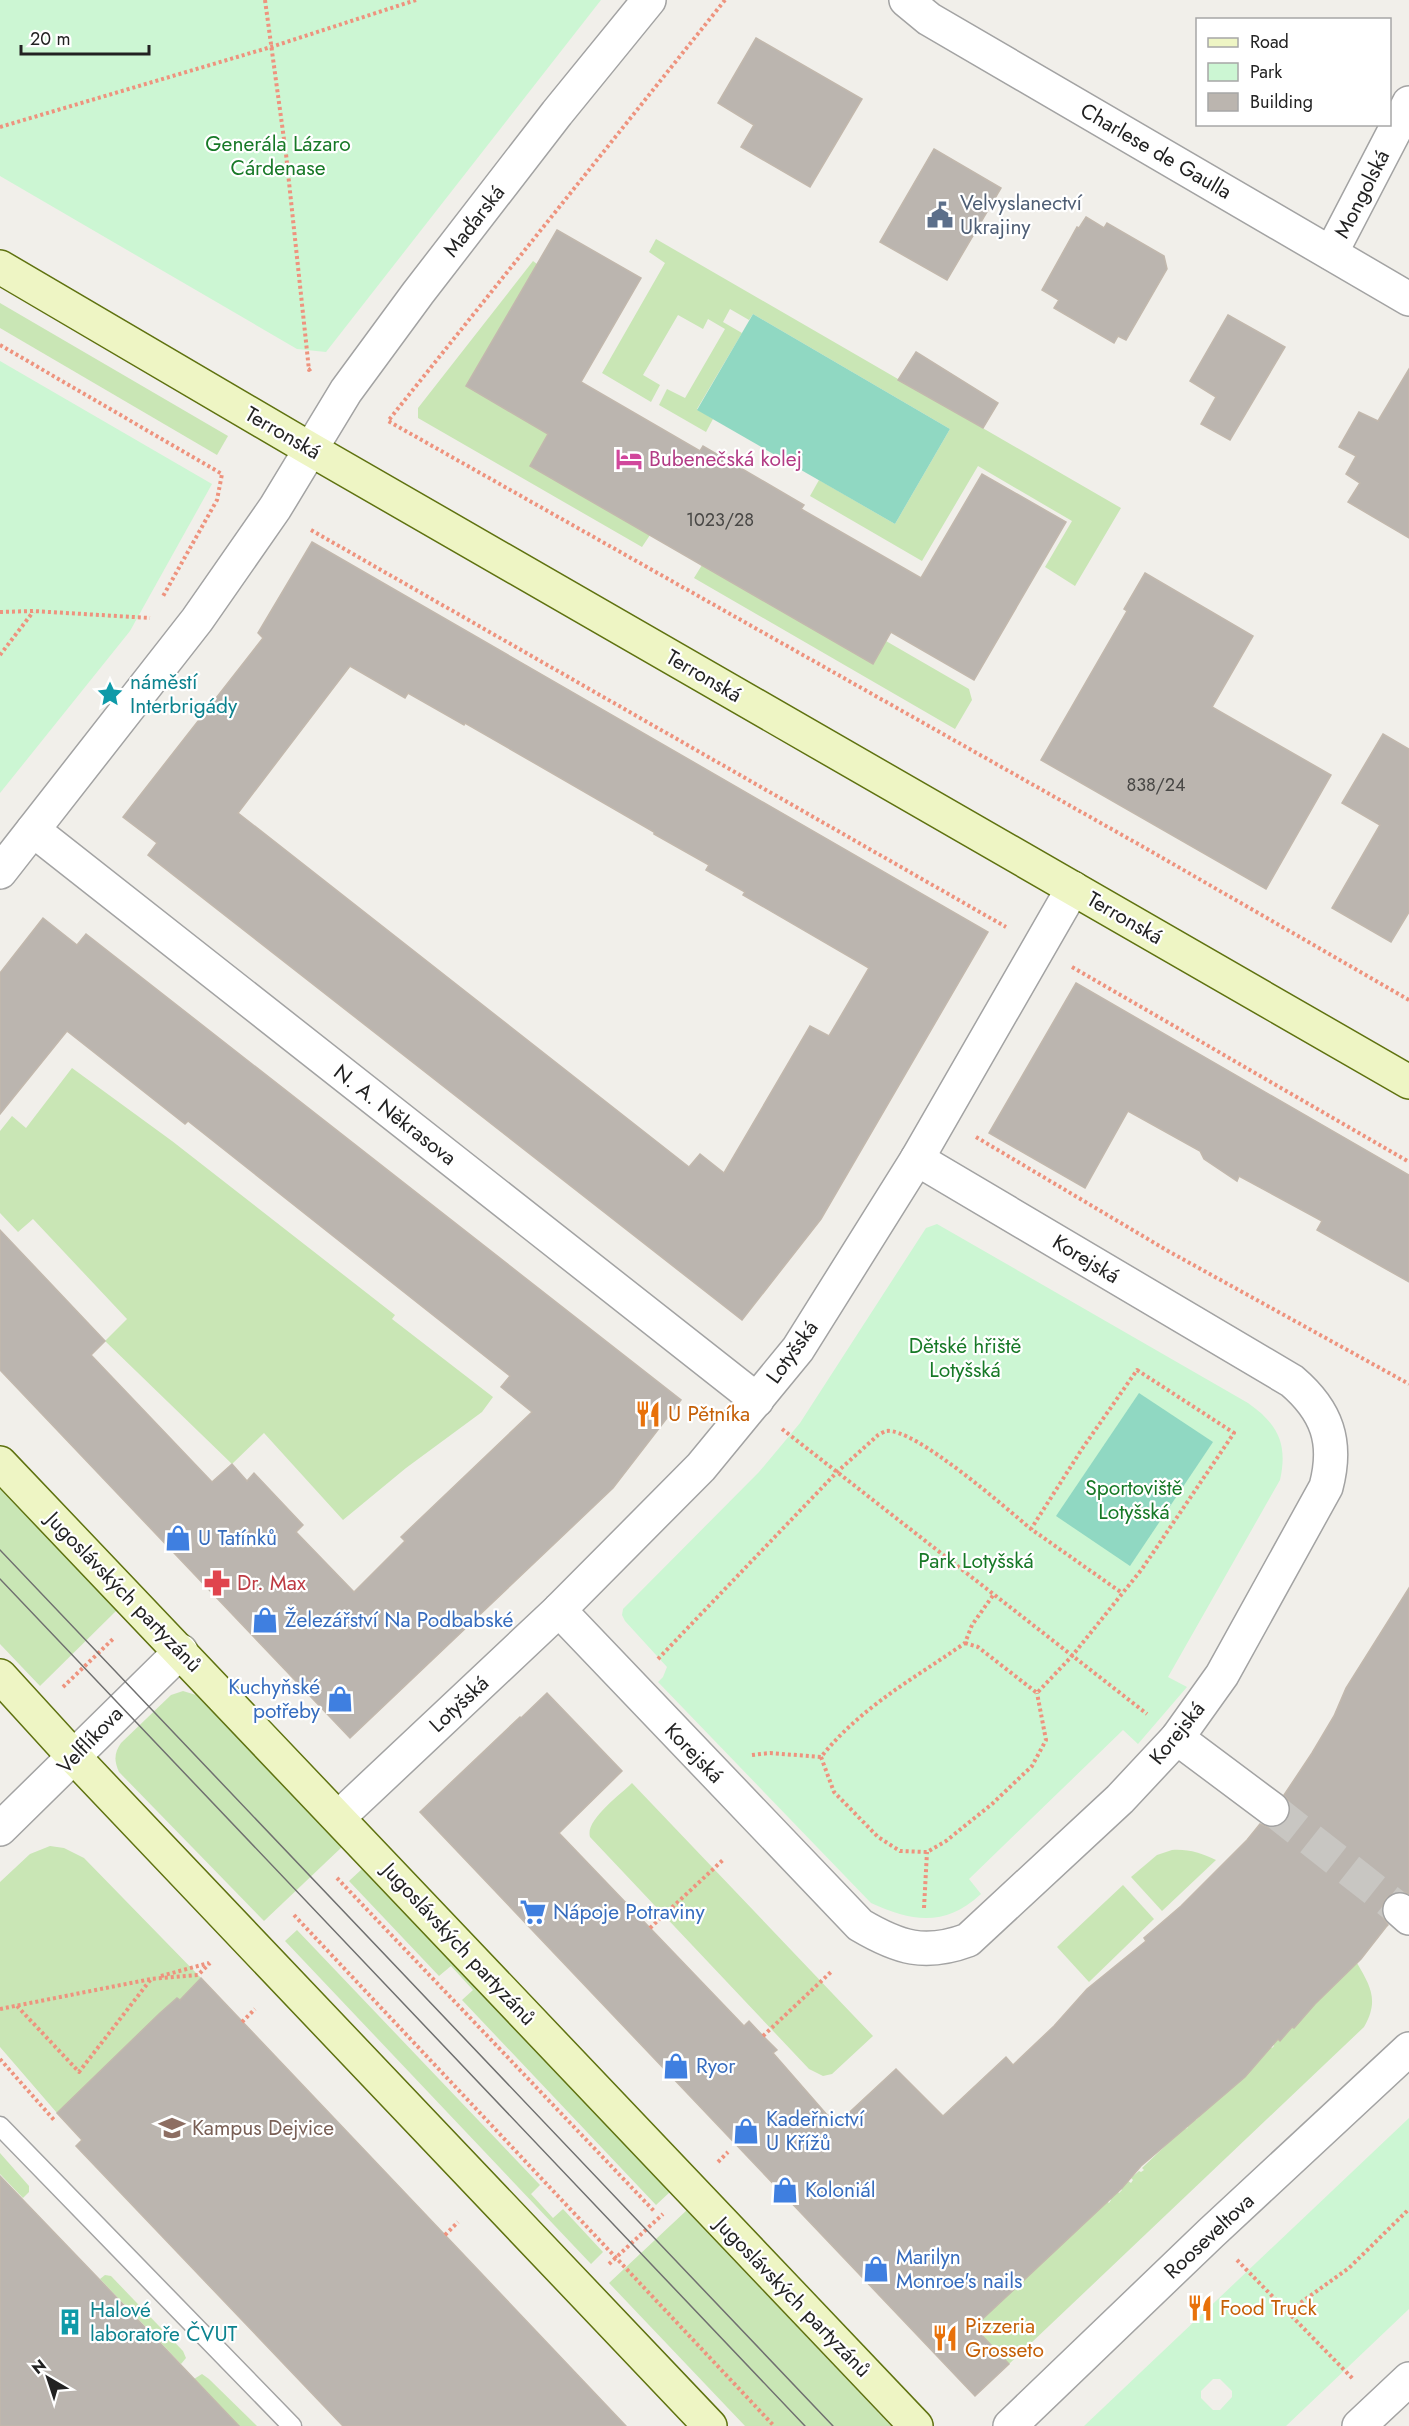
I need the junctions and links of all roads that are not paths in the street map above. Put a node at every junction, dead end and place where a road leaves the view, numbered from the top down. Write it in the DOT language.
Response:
graph roads {
  1 [pos="649,0"];
  2 [pos="906,0"];
  3 [pos="1409,103"];
  4 [pos="1331,253"];
  5 [pos="0,267"];
  6 [pos="1409,298"];
  7 [pos="310,449"];
  8 [pos="33,830"];
  9 [pos="0,872"];
  10 [pos="1073,888"];
  11 [pos="1409,1082"];
  12 [pos="917,1159"];
  13 [pos="757,1400"];
  14 [pos="0,1463"];
  15 [pos="560,1610"];
  16 [pos="181,1651"];
  17 [pos="0,1676"];
  18 [pos="1178,1738"];
  19 [pos="74,1757"];
  20 [pos="1272,1809"];
  21 [pos="339,1817"];
  22 [pos="0,1829"];
  23 [pos="1409,2049"];
  24 [pos="0,2126"];
  25 [pos="1409,2379"];
  26 [pos="1369,2416"];
  27 [pos="292,2426"];
  28 [pos="710,2426"];
  29 [pos="916,2426"];
  30 [pos="1010,2426"];
  1 -- 7 [label="street, Maďarská"];
  2 -- 4 [label="street, Charlese de Gaulla"];
  3 -- 4 [label="street, Mongolská"];
  4 -- 6 [label="street, Charlese de Gaulla"];
  5 -- 7 [label="main road, Terronská"];
  7 -- 8 [label="street"];
  7 -- 10 [label="main road, Terronská"];
  8 -- 9 [label="street"];
  8 -- 13 [label="street, N. A. Někrasova"];
  10 -- 11 [label="main road, Terronská"];
  10 -- 12 [label="street, Lotyšská"];
  12 -- 13 [label="street, Lotyšská"];
  12 -- 18 [label="street, Korejská"];
  13 -- 15 [label="street, Lotyšská"];
  14 -- 16 [label="main road, Jugoslávských partyzánů"];
  15 -- 18 [label="street, Korejská"];
  15 -- 21 [label="street, Lotyšská"];
  16 -- 19 [label="street, Velflíkova"];
  16 -- 21 [label="main road, Jugoslávských partyzánů"];
  17 -- 19 [label="main road"];
  18 -- 20 [label="street"];
  19 -- 22 [label="street, Velflíkova"];
  19 -- 28 [label="main road"];
  21 -- 29 [label="main road, Jugoslávských partyzánů"];
  23 -- 30 [label="street, Rooseveltova"];
  24 -- 27 [label="lane"];
  25 -- 26 [label="street"];
}
